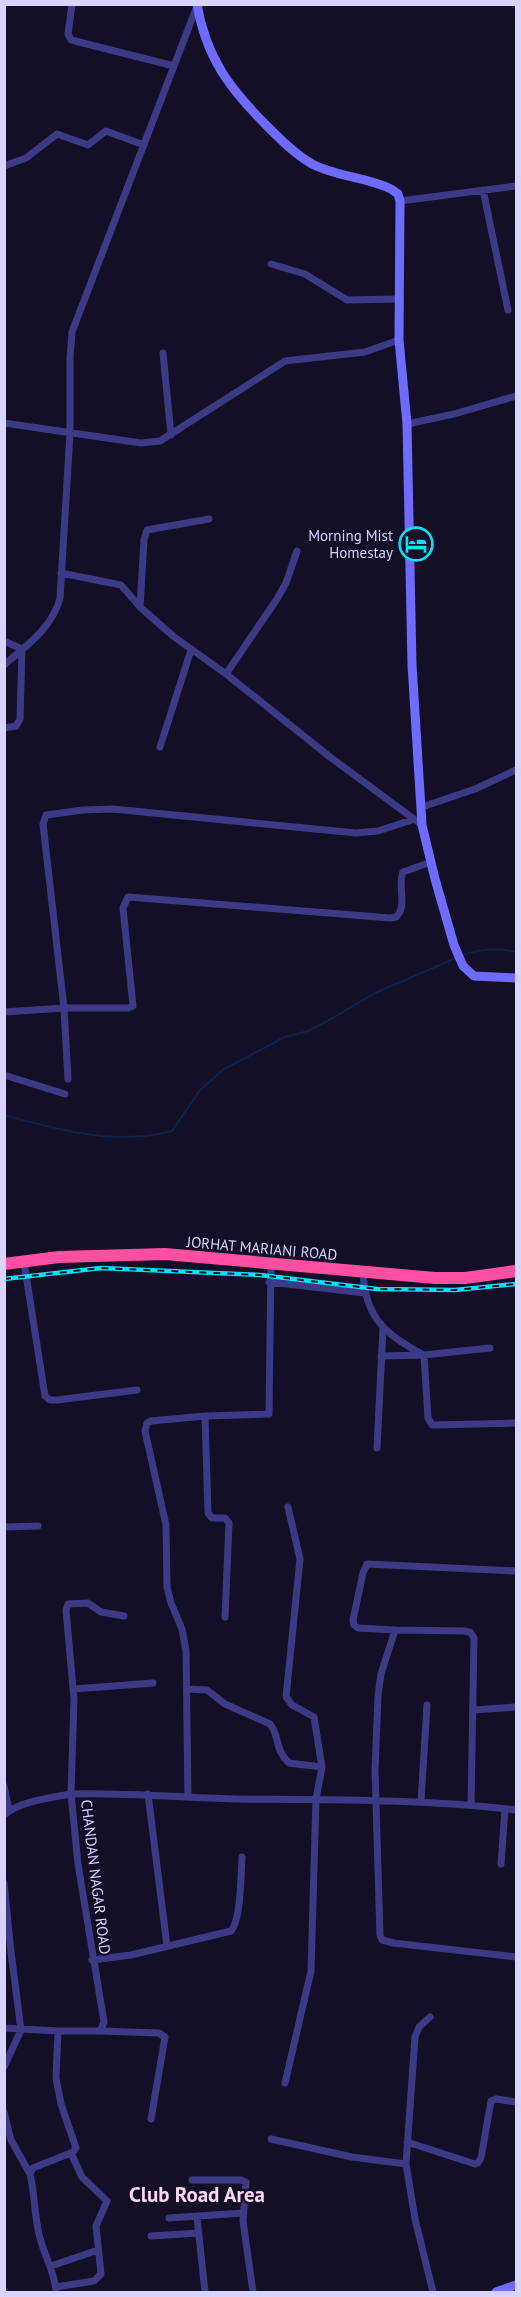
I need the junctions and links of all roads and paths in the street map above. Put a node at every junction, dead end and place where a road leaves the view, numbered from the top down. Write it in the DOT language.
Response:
graph roads {
  1 [pos="72,4"];
  2 [pos="197,5"];
  3 [pos="174,66"];
  4 [pos="144,145"];
  5 [pos="4,166"];
  6 [pos="516,186"];
  7 [pos="483,190"];
  8 [pos="400,201"];
  9 [pos="271,264"];
  10 [pos="399,299"];
  11 [pos="508,310"];
  12 [pos="399,340"];
  13 [pos="163,353"];
  14 [pos="516,396"];
  15 [pos="4,423"];
  16 [pos="407,424"];
  17 [pos="70,433"];
  18 [pos="171,435"];
  19 [pos="209,519"];
  20 [pos="297,551"];
  21 [pos="61,573"];
  22 [pos="140,607"];
  23 [pos="4,641"];
  24 [pos="22,649"];
  25 [pos="191,650"];
  26 [pos="4,665"];
  27 [pos="226,674"];
  28 [pos="4,728"];
  29 [pos="160,747"];
  30 [pos="516,770"];
  31 [pos="422,807"];
  32 [pos="412,820"];
  33 [pos="422,825"];
  34 [pos="431,862"];
  35 [pos="516,978"];
  36 [pos="64,1008"];
  37 [pos="4,1012"];
  38 [pos="4,1076"];
  39 [pos="68,1079"];
  40 [pos="65,1094"];
  41 [pos="24,1262"];
  42 [pos="271,1263"];
  43 [pos="4,1264"];
  44 [pos="516,1271"];
  45 [pos="363,1273"];
  46 [pos="269,1282"];
  47 [pos="365,1293"];
  48 [pos="383,1328"];
  49 [pos="489,1348"];
  50 [pos="424,1355"];
  51 [pos="381,1356"];
  52 [pos="137,1390"];
  53 [pos="205,1416"];
  54 [pos="516,1423"];
  55 [pos="377,1448"];
  56 [pos="288,1507"];
  57 [pos="38,1526"];
  58 [pos="4,1527"];
  59 [pos="516,1571"];
  60 [pos="124,1616"];
  61 [pos="225,1617"];
  62 [pos="395,1630"];
  63 [pos="153,1683"];
  64 [pos="74,1689"];
  65 [pos="187,1689"];
  66 [pos="427,1705"];
  67 [pos="516,1707"];
  68 [pos="473,1710"];
  69 [pos="322,1767"];
  70 [pos="4,1786"];
  71 [pos="71,1794"];
  72 [pos="148,1794"];
  73 [pos="188,1796"];
  74 [pos="316,1799"];
  75 [pos="375,1800"];
  76 [pos="421,1802"];
  77 [pos="471,1805"];
  78 [pos="505,1809"];
  79 [pos="516,1810"];
  80 [pos="7,1813"];
  81 [pos="243,1857"];
  82 [pos="501,1864"];
  83 [pos="4,1883"];
  84 [pos="166,1946"];
  85 [pos="516,1957"];
  86 [pos="92,1960"];
  87 [pos="430,2017"];
  88 [pos="4,2028"];
  89 [pos="21,2030"];
  90 [pos="58,2031"];
  91 [pos="100,2031"];
  92 [pos="4,2067"];
  93 [pos="285,2083"];
  94 [pos="516,2102"];
  95 [pos="4,2112"];
  96 [pos="151,2119"];
  97 [pos="272,2139"];
  98 [pos="406,2142"];
  99 [pos="71,2153"];
  100 [pos="406,2164"];
  101 [pos="30,2174"];
  102 [pos="192,2180"];
  103 [pos="243,2213"];
  104 [pos="197,2217"];
  105 [pos="169,2218"];
  106 [pos="199,2233"];
  107 [pos="151,2236"];
  108 [pos="98,2250"];
  109 [pos="51,2266"];
  110 [pos="516,2285"];
  111 [pos="56,2290"];
  112 [pos="205,2292"];
  113 [pos="253,2292"];
  114 [pos="433,2292"];
  115 [pos="496,2292"];
  1 -- 3 [label="street"];
  2 -- 3 [label="street"];
  2 -- 8 [label="street"];
  3 -- 4 [label="street"];
  4 -- 5 [label="street"];
  4 -- 17 [label="street"];
  6 -- 7 [label="street"];
  7 -- 8 [label="street"];
  7 -- 11 [label="street"];
  8 -- 10 [label="street"];
  9 -- 10 [label="street"];
  10 -- 12 [label="street"];
  12 -- 16 [label="street"];
  12 -- 18 [label="street"];
  13 -- 18 [label="street"];
  14 -- 16 [label="street"];
  15 -- 17 [label="street"];
  16 -- 31 [label="street"];
  17 -- 18 [label="street"];
  17 -- 21 [label="street"];
  19 -- 22 [label="street"];
  20 -- 27 [label="street"];
  21 -- 22 [label="street"];
  21 -- 24 [label="street"];
  22 -- 25 [label="street"];
  23 -- 24 [label="street"];
  24 -- 26 [label="street"];
  24 -- 28 [label="street"];
  25 -- 27 [label="street"];
  25 -- 29 [label="street"];
  27 -- 32 [label="street"];
  30 -- 31 [label="street"];
  31 -- 33 [label="street"];
  32 -- 33 [label="street"];
  32 -- 36 [label="street"];
  33 -- 34 [label="street"];
  34 -- 35 [label="street"];
  34 -- 36 [label="street"];
  36 -- 37 [label="street"];
  36 -- 39 [label="street"];
  38 -- 40 [label="street"];
  41 -- 42 [label="highway, JORHAT MARIANI ROAD"];
  41 -- 43 [label="highway, JORHAT MARIANI ROAD"];
  41 -- 52 [label="street"];
  42 -- 45 [label="highway, JORHAT MARIANI ROAD"];
  42 -- 46 [label="street"];
  44 -- 45 [label="highway, JORHAT MARIANI ROAD"];
  45 -- 47 [label="street"];
  46 -- 47 [label="street"];
  46 -- 53 [label="street"];
  47 -- 48 [label="street"];
  48 -- 50 [label="street"];
  48 -- 51 [label="street"];
  49 -- 50 [label="street"];
  50 -- 51 [label="street"];
  50 -- 54 [label="street"];
  51 -- 55 [label="street"];
  53 -- 61 [label="street"];
  53 -- 65 [label="street"];
  56 -- 69 [label="street"];
  57 -- 58 [label="street"];
  59 -- 62 [label="street"];
  60 -- 64 [label="street"];
  62 -- 68 [label="street"];
  62 -- 75 [label="street"];
  63 -- 64 [label="street"];
  64 -- 71 [label="street"];
  65 -- 69 [label="street"];
  65 -- 73 [label="street"];
  66 -- 76 [label="street"];
  67 -- 68 [label="street"];
  68 -- 77 [label="street"];
  69 -- 74 [label="street"];
  70 -- 80 [label="street"];
  71 -- 72 [label="street, CHANDAN NAGAR ROAD"];
  71 -- 80 [label="street"];
  71 -- 86 [label="street, CHANDAN NAGAR ROAD"];
  72 -- 73 [label="street, CHANDAN NAGAR ROAD"];
  72 -- 84 [label="street"];
  73 -- 74 [label="street, CHANDAN NAGAR ROAD"];
  74 -- 75 [label="street, CHANDAN NAGAR ROAD"];
  74 -- 93 [label="street"];
  75 -- 76 [label="street, CHANDAN NAGAR ROAD"];
  75 -- 85 [label="street"];
  76 -- 77 [label="street, CHANDAN NAGAR ROAD"];
  77 -- 78 [label="street, CHANDAN NAGAR ROAD"];
  78 -- 79 [label="street, CHANDAN NAGAR ROAD"];
  78 -- 82 [label="street"];
  81 -- 84 [label="street"];
  83 -- 89 [label="street"];
  84 -- 86 [label="street"];
  86 -- 91 [label="street, CHANDAN NAGAR ROAD"];
  87 -- 98 [label="street"];
  88 -- 89 [label="street"];
  89 -- 90 [label="street"];
  89 -- 92 [label="street"];
  90 -- 91 [label="street"];
  90 -- 99 [label="street"];
  91 -- 96 [label="street"];
  94 -- 98 [label="street"];
  95 -- 101 [label="street"];
  97 -- 100 [label="street"];
  98 -- 100 [label="street"];
  99 -- 101 [label="street"];
  99 -- 108 [label="street"];
  100 -- 114 [label="street"];
  101 -- 109 [label="street"];
  102 -- 103 [label="street"];
  103 -- 104 [label="street"];
  103 -- 113 [label="street"];
  104 -- 105 [label="street"];
  104 -- 106 [label="street"];
  106 -- 107 [label="street"];
  106 -- 112 [label="street"];
  108 -- 109 [label="street"];
  108 -- 111 [label="street"];
  109 -- 111 [label="street"];
  110 -- 115 [label="street"];
}
